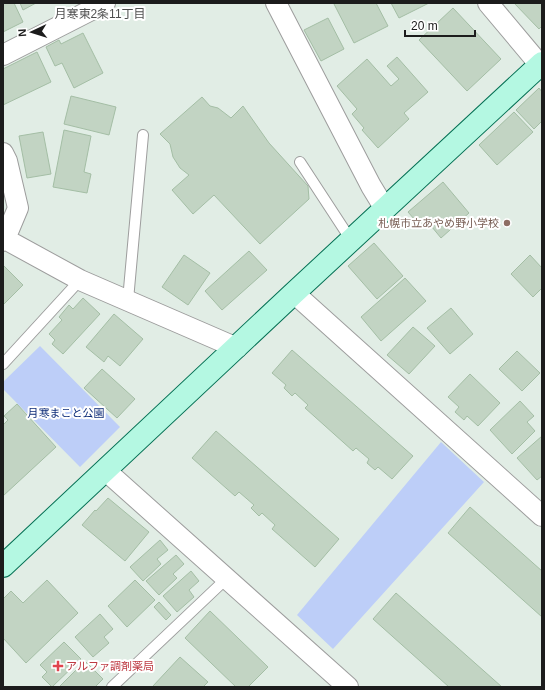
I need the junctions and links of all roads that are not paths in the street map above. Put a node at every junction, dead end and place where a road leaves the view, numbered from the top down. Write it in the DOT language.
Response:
graph roads {
  1 [pos="276,3"];
  2 [pos="488,3"];
  3 [pos="95,5"];
  4 [pos="3,55"];
  5 [pos="541,64"];
  6 [pos="143,135"];
  7 [pos="3,153"];
  8 [pos="300,162"];
  9 [pos="385,209"];
  10 [pos="4,240"];
  11 [pos="351,240"];
  12 [pos="80,280"];
  13 [pos="294,293"];
  14 [pos="128,300"];
  15 [pos="237,348"];
  16 [pos="3,364"];
  17 [pos="105,470"];
  18 [pos="542,516"];
  19 [pos="3,566"];
  20 [pos="226,579"];
  21 [pos="112,687"];
  22 [pos="348,687"];
  1 -- 9 [label="street"];
  2 -- 5 [label="street"];
  3 -- 4 [label="street"];
  5 -- 9 [label="street"];
  6 -- 14 [label="lane"];
  7 -- 10 [label="street"];
  8 -- 11 [label="lane"];
  9 -- 11 [label="street"];
  10 -- 12 [label="street"];
  11 -- 13 [label="street"];
  12 -- 14 [label="street"];
  12 -- 16 [label="lane"];
  13 -- 15 [label="street"];
  13 -- 18 [label="street"];
  14 -- 15 [label="street"];
  15 -- 17 [label="street"];
  17 -- 19 [label="street"];
  17 -- 20 [label="street"];
  20 -- 21 [label="lane"];
  20 -- 22 [label="street"];
}
